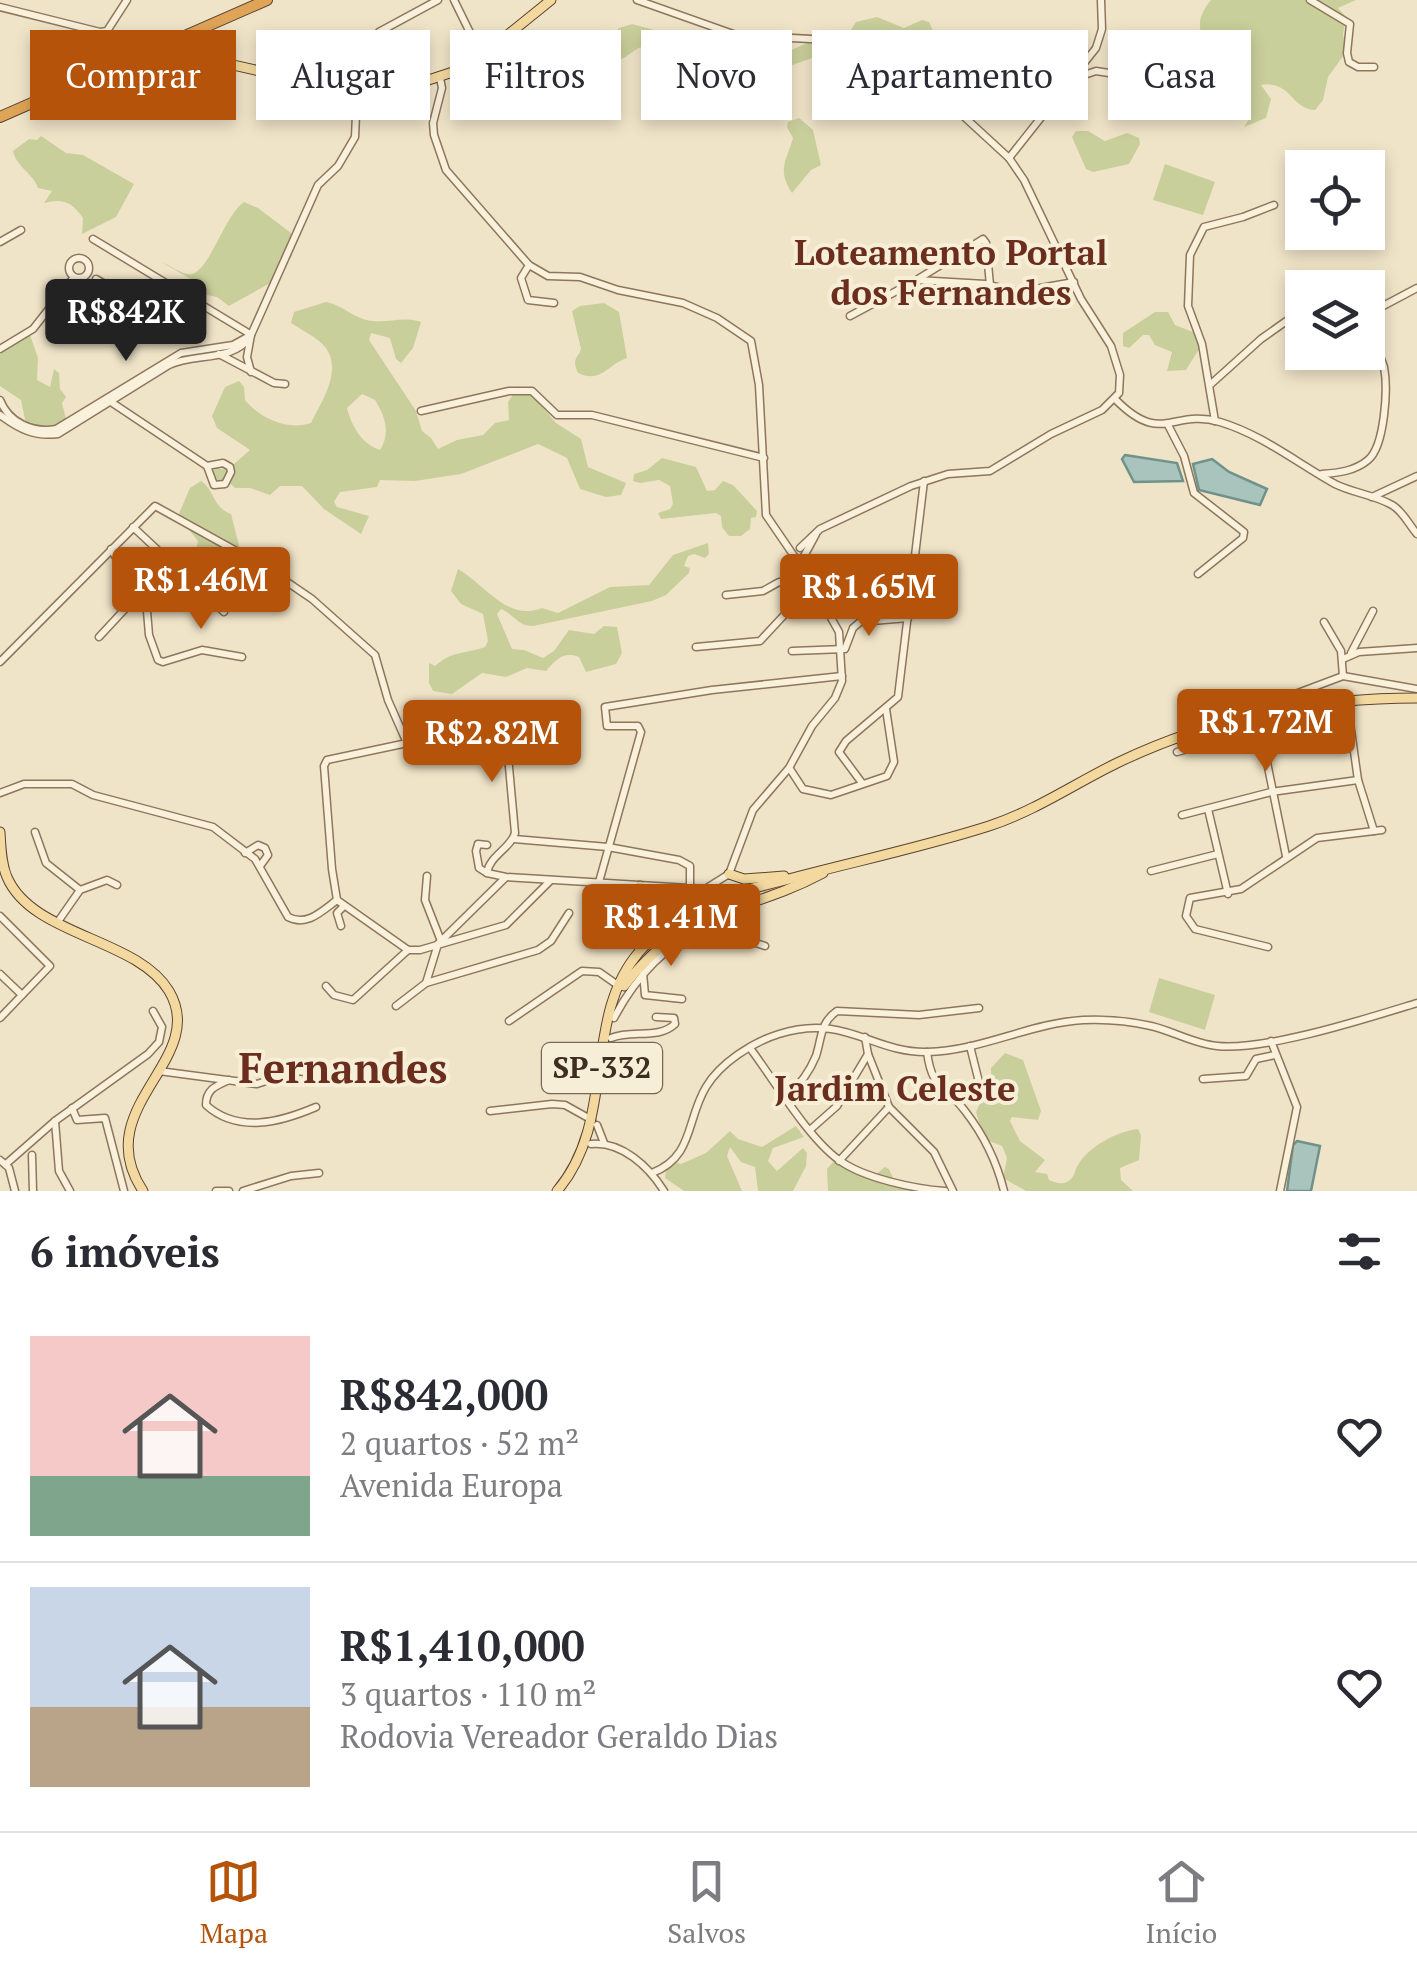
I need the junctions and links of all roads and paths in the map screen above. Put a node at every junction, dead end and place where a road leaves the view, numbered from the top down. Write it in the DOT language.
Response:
graph roads {
  1 [pos="127,0"];
  2 [pos="255,0"];
  3 [pos="267,0"];
  4 [pos="438,0"];
  5 [pos="454,0"];
  6 [pos="532,0"];
  7 [pos="550,0"];
  8 [pos="637,0"];
  9 [pos="1100,0"];
  10 [pos="1310,0"];
  11 [pos="0,7"];
  12 [pos="540,9"];
  13 [pos="201,30"];
  14 [pos="383,30"];
  15 [pos="469,30"];
  16 [pos="514,30"];
  17 [pos="1088,58"];
  18 [pos="1374,68"];
  19 [pos="450,74"];
  20 [pos="440,78"];
  21 [pos="430,81"];
  22 [pos="30,103"];
  23 [pos="0,113"];
  24 [pos="355,120"];
  25 [pos="1039,120"];
  26 [pos="1009,158"];
  27 [pos="1274,205"];
  28 [pos="21,230"];
  29 [pos="93,239"];
  30 [pos="0,242"];
  31 [pos="529,265"];
  32 [pos="74,277"];
  33 [pos="96,279"];
  34 [pos="916,280"];
  35 [pos="1074,282"];
  36 [pos="990,285"];
  37 [pos="1417,288"];
  38 [pos="174,290"];
  39 [pos="554,303"];
  40 [pos="1385,305"];
  41 [pos="850,316"];
  42 [pos="1285,322"];
  43 [pos="251,335"];
  44 [pos="0,349"];
  45 [pos="218,351"];
  46 [pos="1384,370"];
  47 [pos="251,372"];
  48 [pos="286,384"];
  49 [pos="1211,385"];
  50 [pos="1115,399"];
  51 [pos="0,400"];
  52 [pos="108,400"];
  53 [pos="421,411"];
  54 [pos="2,414"];
  55 [pos="1215,420"];
  56 [pos="1168,425"];
  57 [pos="764,458"];
  58 [pos="206,466"];
  59 [pos="1321,474"];
  60 [pos="1417,476"];
  61 [pos="924,481"];
  62 [pos="1371,497"];
  63 [pos="133,527"];
  64 [pos="1417,534"];
  65 [pos="784,542"];
  66 [pos="110,549"];
  67 [pos="802,551"];
  68 [pos="794,558"];
  69 [pos="174,563"];
  70 [pos="1198,574"];
  71 [pos="806,575"];
  72 [pos="813,584"];
  73 [pos="138,594"];
  74 [pos="726,595"];
  75 [pos="1373,611"];
  76 [pos="224,612"];
  77 [pos="909,618"];
  78 [pos="1324,622"];
  79 [pos="100,637"];
  80 [pos="696,647"];
  81 [pos="1417,648"];
  82 [pos="842,649"];
  83 [pos="792,651"];
  84 [pos="1347,656"];
  85 [pos="242,657"];
  86 [pos="0,662"];
  87 [pos="842,676"];
  88 [pos="1343,676"];
  89 [pos="1417,688"];
  90 [pos="1417,698"];
  91 [pos="886,708"];
  92 [pos="1257,713"];
  93 [pos="1258,729"];
  94 [pos="407,743"];
  95 [pos="1177,752"];
  96 [pos="789,768"];
  97 [pos="782,775"];
  98 [pos="794,779"];
  99 [pos="1358,780"];
  100 [pos="862,783"];
  101 [pos="1271,792"];
  102 [pos="0,793"];
  103 [pos="1208,809"];
  104 [pos="1182,815"];
  105 [pos="0,832"];
  106 [pos="35,832"];
  107 [pos="515,836"];
  108 [pos="487,845"];
  109 [pos="608,847"];
  110 [pos="245,853"];
  111 [pos="1218,854"];
  112 [pos="1286,856"];
  113 [pos="260,866"];
  114 [pos="834,867"];
  115 [pos="1151,870"];
  116 [pos="488,874"];
  117 [pos="729,874"];
  118 [pos="427,876"];
  119 [pos="797,876"];
  120 [pos="506,877"];
  121 [pos="551,880"];
  122 [pos="599,882"];
  123 [pos="117,885"];
  124 [pos="722,885"];
  125 [pos="640,886"];
  126 [pos="690,888"];
  127 [pos="80,890"];
  128 [pos="1228,894"];
  129 [pos="337,900"];
  130 [pos="346,906"];
  131 [pos="731,909"];
  132 [pos="569,913"];
  133 [pos="0,916"];
  134 [pos="57,922"];
  135 [pos="341,926"];
  136 [pos="440,942"];
  137 [pos="647,944"];
  138 [pos="765,946"];
  139 [pos="1268,947"];
  140 [pos="410,951"];
  141 [pos="643,972"];
  142 [pos="0,974"];
  143 [pos="426,983"];
  144 [pos="326,986"];
  145 [pos="621,986"];
  146 [pos="22,995"];
  147 [pos="682,1000"];
  148 [pos="1417,1003"];
  149 [pos="396,1006"];
  150 [pos="979,1008"];
  151 [pos="154,1011"];
  152 [pos="0,1018"];
  153 [pos="614,1018"];
  154 [pos="656,1018"];
  155 [pos="509,1020"];
  156 [pos="822,1027"];
  157 [pos="864,1036"];
  158 [pos="611,1038"];
  159 [pos="1271,1041"];
  160 [pos="970,1046"];
  161 [pos="750,1048"];
  162 [pos="927,1052"];
  163 [pos="868,1054"];
  164 [pos="1275,1055"];
  165 [pos="158,1071"];
  166 [pos="325,1074"];
  167 [pos="230,1079"];
  168 [pos="1203,1079"];
  169 [pos="982,1094"];
  170 [pos="786,1098"];
  171 [pos="889,1106"];
  172 [pos="316,1107"];
  173 [pos="72,1108"];
  174 [pos="490,1111"];
  175 [pos="55,1121"];
  176 [pos="595,1123"];
  177 [pos="810,1129"];
  178 [pos="591,1144"];
  179 [pos="605,1144"];
  180 [pos="32,1156"];
  181 [pos="840,1161"];
  182 [pos="3,1162"];
  183 [pos="319,1172"];
  184 [pos="652,1172"];
  185 [pos="918,1190"];
  186 [pos="15,1191"];
  187 [pos="34,1191"];
  188 [pos="70,1191"];
  189 [pos="124,1191"];
  190 [pos="142,1191"];
  191 [pos="216,1191"];
  192 [pos="229,1191"];
  193 [pos="244,1191"];
  194 [pos="560,1191"];
  195 [pos="664,1191"];
  196 [pos="945,1191"];
  197 [pos="954,1191"];
  198 [pos="1004,1191"];
  199 [pos="1280,1191"];
  1 -- 11 [label="street"];
  2 -- 23 [label="highway"];
  3 -- 13 [label="highway"];
  4 -- 14 [label="street"];
  5 -- 15 [label="street"];
  6 -- 12 [label="street"];
  7 -- 12 [label="main road"];
  8 -- 26 [label="street"];
  9 -- 17 [label="street"];
  10 -- 18 [label="street"];
  12 -- 16 [label="main road"];
  19 -- 20 [label="main road"];
  20 -- 21 [label="main road"];
  20 -- 31 [label="street"];
  22 -- 23 [label="highway"];
  24 -- 43 [label="street"];
  25 -- 26 [label="street"];
  26 -- 35 [label="street"];
  27 -- 49 [label="street"];
  28 -- 30 [label="street"];
  29 -- 38 [label="street"];
  31 -- 39 [label="street"];
  31 -- 57 [label="street"];
  32 -- 44 [label="street"];
  33 -- 38 [label="street"];
  34 -- 36 [label="street"];
  34 -- 36 [label="street"];
  34 -- 41 [label="street"];
  35 -- 36 [label="street"];
  35 -- 50 [label="street"];
  37 -- 40 [label="street"];
  38 -- 43 [label="street"];
  42 -- 49 [label="street"];
  43 -- 45 [label="street"];
  43 -- 47 [label="street"];
  45 -- 47 [label="street"];
  45 -- 52 [label="street"];
  46 -- 59 [label="street"];
  47 -- 48 [label="street"];
  49 -- 55 [label="street"];
  50 -- 56 [label="street"];
  50 -- 61 [label="street"];
  51 -- 54 [label="street"];
  52 -- 54 [label="street"];
  52 -- 58 [label="street"];
  53 -- 57 [label="street"];
  55 -- 56 [label="street"];
  55 -- 59 [label="street"];
  56 -- 70 [label="street"];
  57 -- 65 [label="street"];
  59 -- 62 [label="street"];
  60 -- 62 [label="street"];
  61 -- 67 [label="street"];
  61 -- 77 [label="street"];
  62 -- 64 [label="street"];
  63 -- 66 [label="street"];
  63 -- 69 [label="street"];
  63 -- 94 [label="street"];
  65 -- 67 [label="street"];
  65 -- 68 [label="street"];
  66 -- 73 [label="street"];
  66 -- 86 [label="street"];
  67 -- 68 [label="street"];
  67 -- 72 [label="street"];
  68 -- 71 [label="street"];
  69 -- 73 [label="street"];
  69 -- 76 [label="street"];
  71 -- 72 [label="street"];
  71 -- 74 [label="street"];
  72 -- 80 [label="street"];
  72 -- 82 [label="street"];
  73 -- 79 [label="street"];
  73 -- 85 [label="street"];
  75 -- 84 [label="street"];
  77 -- 82 [label="street"];
  77 -- 91 [label="street"];
  78 -- 84 [label="street"];
  81 -- 84 [label="street"];
  82 -- 83 [label="street"];
  82 -- 87 [label="street"];
  84 -- 88 [label="street"];
  87 -- 96 [label="street"];
  87 -- 109 [label="street"];
  88 -- 89 [label="street"];
  88 -- 92 [label="street"];
  90 -- 92 [label="main road, SP-332"];
  91 -- 100 [label="street"];
  91 -- 100 [label="street"];
  92 -- 93 [label="street"];
  92 -- 114 [label="main road, SP-332"];
  93 -- 95 [label="street"];
  93 -- 99 [label="street"];
  93 -- 101 [label="street"];
  94 -- 107 [label="street"];
  94 -- 129 [label="street"];
  96 -- 97 [label="street"];
  96 -- 98 [label="street"];
  97 -- 98 [label="street"];
  97 -- 117 [label="street"];
  98 -- 100 [label="street"];
  99 -- 101 [label="street"];
  99 -- 112 [label="street"];
  101 -- 103 [label="street"];
  101 -- 112 [label="street"];
  102 -- 110 [label="street"];
  103 -- 104 [label="street"];
  103 -- 111 [label="street"];
  105 -- 134 [label="main road"];
  106 -- 127 [label="street"];
  107 -- 109 [label="street"];
  107 -- 116 [label="street"];
  108 -- 116 [label="street"];
  109 -- 122 [label="street"];
  109 -- 126 [label="street"];
  110 -- 113 [label="street"];
  110 -- 113 [label="street"];
  111 -- 115 [label="street"];
  111 -- 128 [label="street"];
  112 -- 128 [label="street"];
  113 -- 129 [label="street"];
  114 -- 119 [label="main road, SP-332"];
  114 -- 131 [label="main road"];
  116 -- 120 [label="street"];
  117 -- 119 [label="main road"];
  117 -- 124 [label="street"];
  118 -- 136 [label="street"];
  119 -- 137 [label="main road, SP-332"];
  120 -- 121 [label="street"];
  120 -- 136 [label="street"];
  121 -- 122 [label="street"];
  121 -- 136 [label="street"];
  122 -- 125 [label="street"];
  123 -- 127 [label="street"];
  124 -- 126 [label="street"];
  124 -- 131 [label="street, bridge"];
  125 -- 126 [label="street"];
  125 -- 137 [label="main road"];
  127 -- 134 [label="street"];
  128 -- 139 [label="street"];
  129 -- 130 [label="street"];
  130 -- 135 [label="street"];
  130 -- 140 [label="street"];
  131 -- 138 [label="street"];
  131 -- 141 [label="street"];
  131 -- 145 [label="main road"];
  132 -- 143 [label="street"];
  133 -- 146 [label="street"];
  134 -- 165 [label="main road"];
  136 -- 140 [label="street"];
  136 -- 143 [label="street"];
  137 -- 145 [label="main road, SP-332"];
  140 -- 144 [label="street"];
  141 -- 147 [label="street"];
  141 -- 153 [label="street"];
  142 -- 146 [label="street"];
  143 -- 149 [label="street"];
  145 -- 153 [label="main road, SP-332"];
  145 -- 155 [label="street"];
  145 -- 176 [label="main road, SP-332"];
  146 -- 152 [label="street"];
  148 -- 159 [label="street"];
  150 -- 156 [label="street"];
  151 -- 173 [label="street"];
  153 -- 158 [label="main road, SP-332"];
  154 -- 158 [label="street"];
  156 -- 157 [label="street"];
  156 -- 161 [label="street"];
  156 -- 170 [label="street"];
  157 -- 162 [label="street"];
  157 -- 163 [label="street"];
  158 -- 176 [label="main road, SP-332"];
  159 -- 160 [label="street"];
  159 -- 164 [label="street"];
  160 -- 162 [label="street"];
  160 -- 169 [label="street"];
  161 -- 170 [label="street"];
  161 -- 184 [label="street"];
  162 -- 198 [label="street"];
  163 -- 171 [label="street"];
  163 -- 177 [label="street"];
  164 -- 168 [label="street"];
  164 -- 199 [label="street"];
  165 -- 167 [label="street"];
  165 -- 190 [label="main road"];
  166 -- 167 [label="street"];
  167 -- 172 [label="street"];
  170 -- 177 [label="street"];
  171 -- 181 [label="street"];
  171 -- 197 [label="street"];
  173 -- 175 [label="street"];
  173 -- 189 [label="street"];
  174 -- 176 [label="street"];
  175 -- 182 [label="street"];
  175 -- 188 [label="street"];
  176 -- 178 [label="main road, SP-332"];
  176 -- 179 [label="street"];
  176 -- 194 [label="main road, SP-332"];
  177 -- 181 [label="street"];
  178 -- 179 [label="street"];
  178 -- 194 [label="main road, SP-332"];
  179 -- 184 [label="street"];
  180 -- 187 [label="street"];
  181 -- 185 [label="street"];
  182 -- 186 [label="street"];
  183 -- 193 [label="street"];
  184 -- 195 [label="street"];
  185 -- 196 [label="street"];
  191 -- 192 [label="street"];
}
